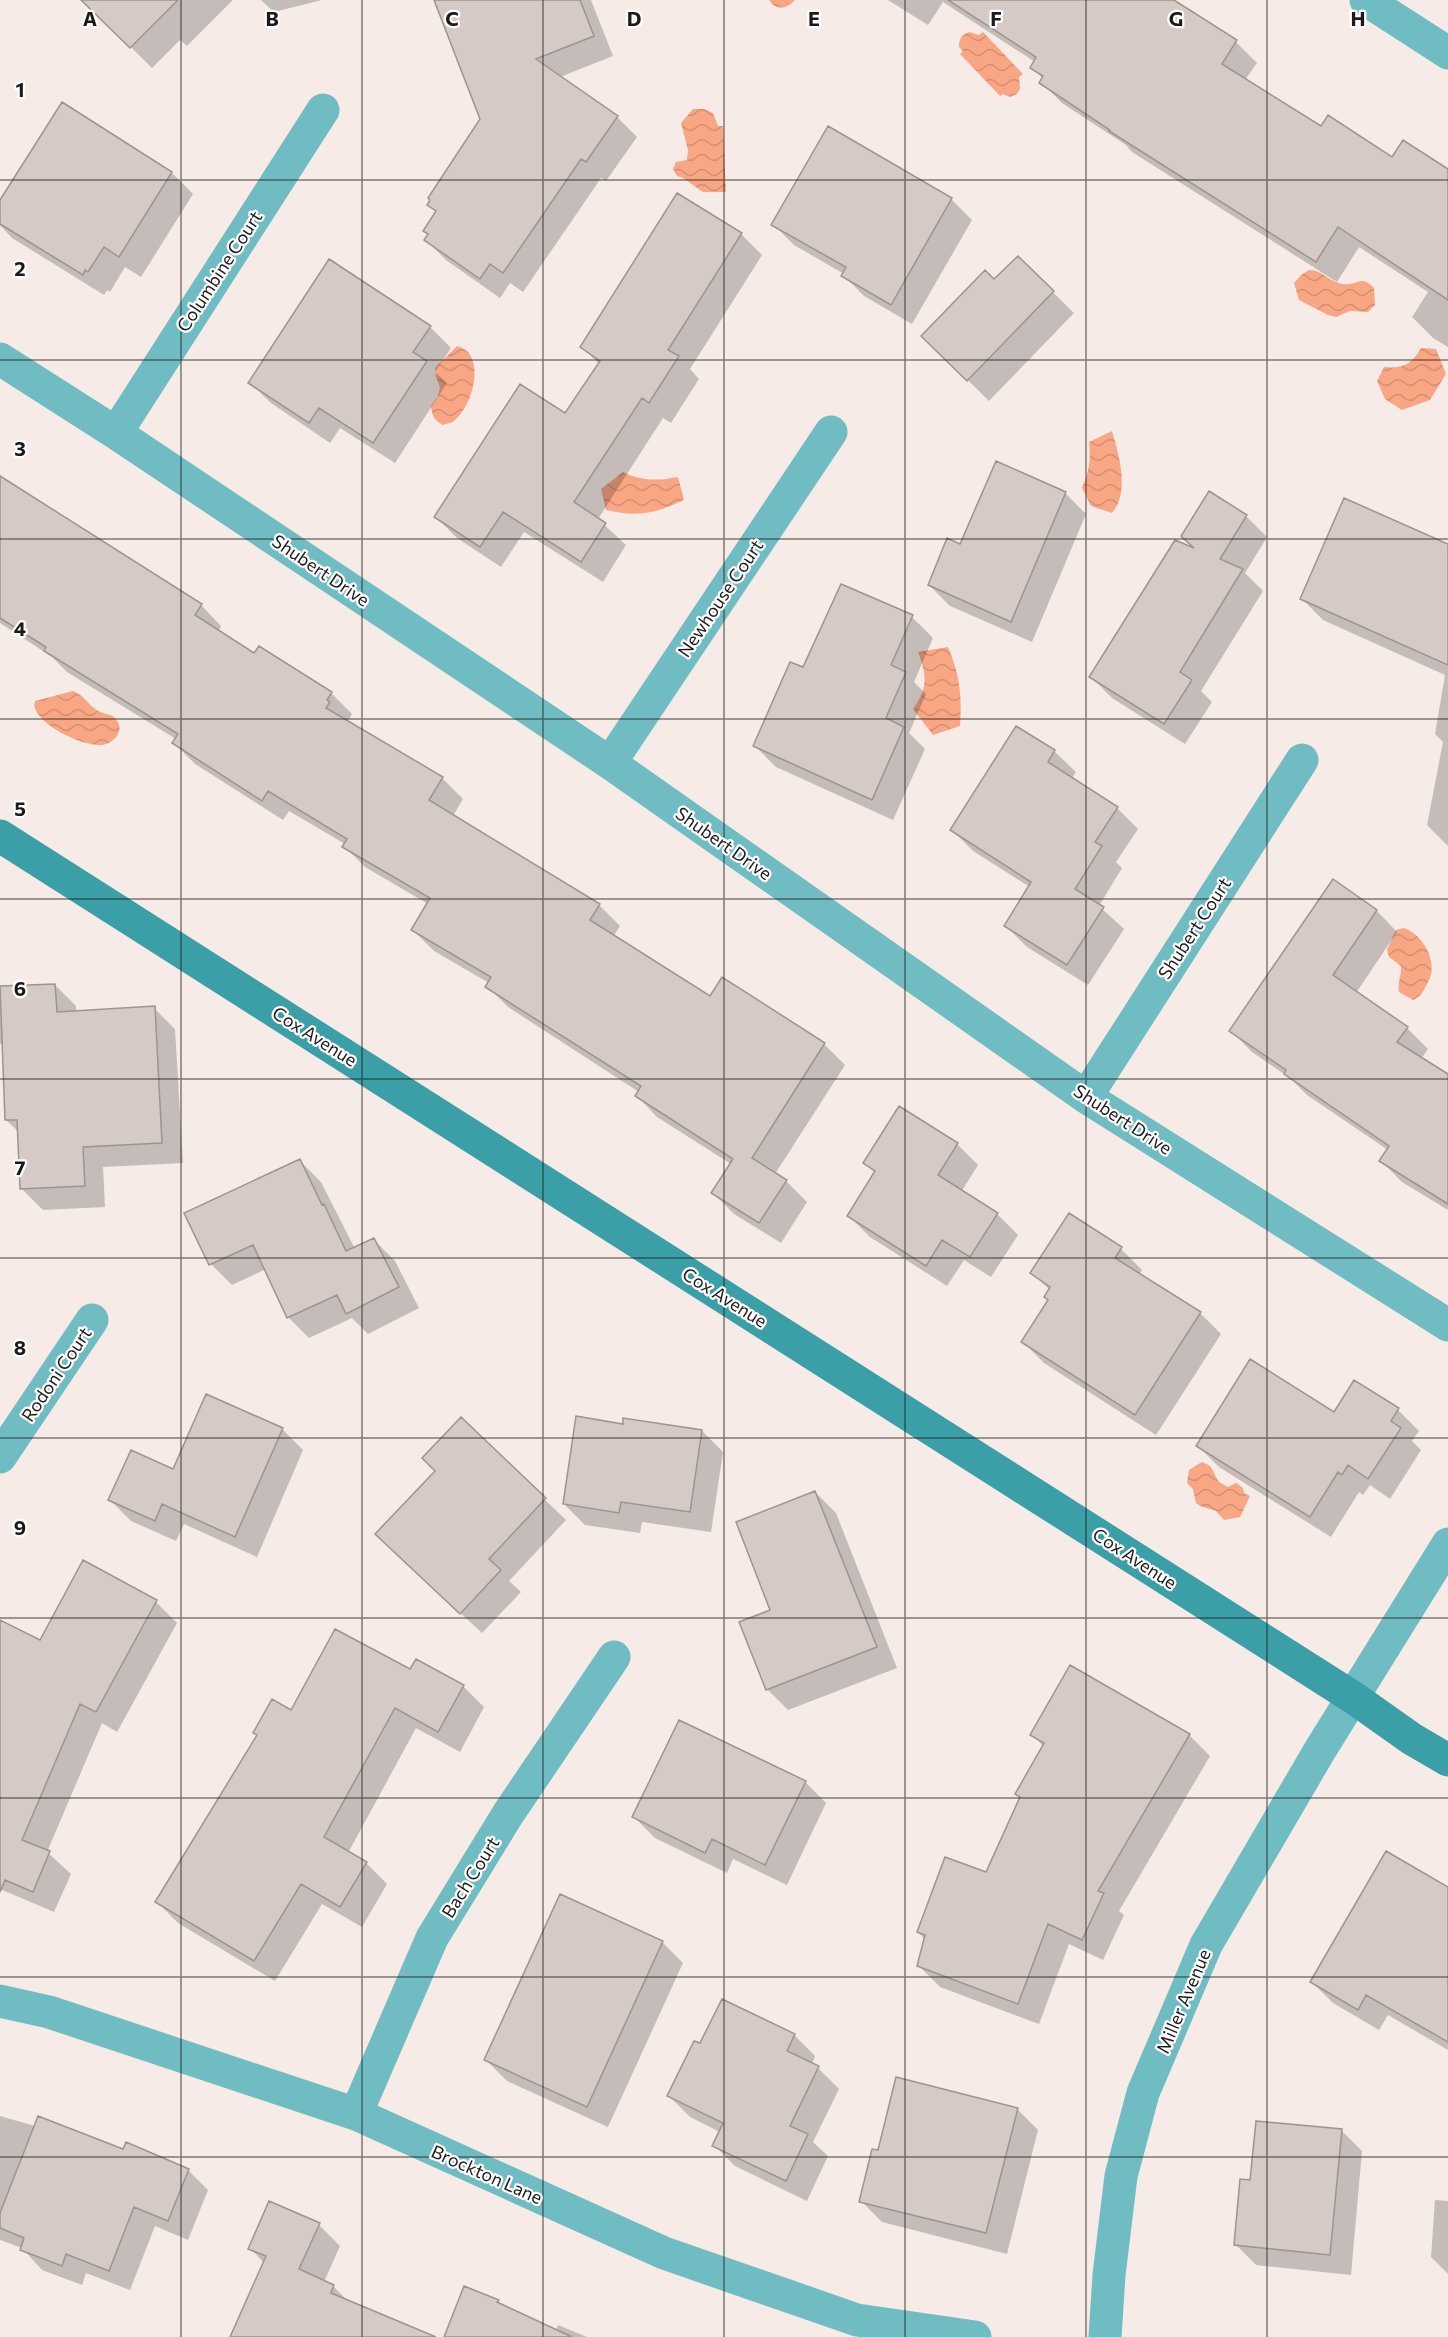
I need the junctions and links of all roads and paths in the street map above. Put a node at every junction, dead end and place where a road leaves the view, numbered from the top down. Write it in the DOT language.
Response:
graph roads {
  1 [pos="1366,0"];
  2 [pos="1448,53"];
  3 [pos="323,110"];
  4 [pos="0,360"];
  5 [pos="116,432"];
  6 [pos="831,432"];
  7 [pos="1302,760"];
  8 [pos="610,764"];
  9 [pos="0,836"];
  10 [pos="1086,1097"];
  11 [pos="92,1320"];
  12 [pos="1448,1325"];
  13 [pos="0,1457"];
  14 [pos="1448,1544"];
  15 [pos="614,1657"];
  16 [pos="1354,1698"];
  17 [pos="1448,1760"];
  18 [pos="0,2001"];
  19 [pos="356,2114"];
  20 [pos="975,2337"];
  21 [pos="1105,2337"];
  1 -- 2 [label="street"];
  3 -- 5 [label="street, Columbine Court"];
  4 -- 5 [label="street, Shubert Drive"];
  5 -- 8 [label="street, Shubert Drive"];
  6 -- 8 [label="street, Newhouse Court"];
  7 -- 10 [label="street, Shubert Court"];
  8 -- 10 [label="street, Shubert Drive"];
  9 -- 16 [label="main road, Cox Avenue"];
  10 -- 12 [label="street, Shubert Drive"];
  11 -- 13 [label="street, Rodoni Court"];
  14 -- 16 [label="street, Miller Avenue"];
  15 -- 19 [label="street, Bach Court"];
  16 -- 17 [label="main road, Cox Avenue"];
  16 -- 21 [label="street, Miller Avenue"];
  18 -- 19 [label="street, Brockton Lane"];
  19 -- 20 [label="street, Brockton Lane"];
}
